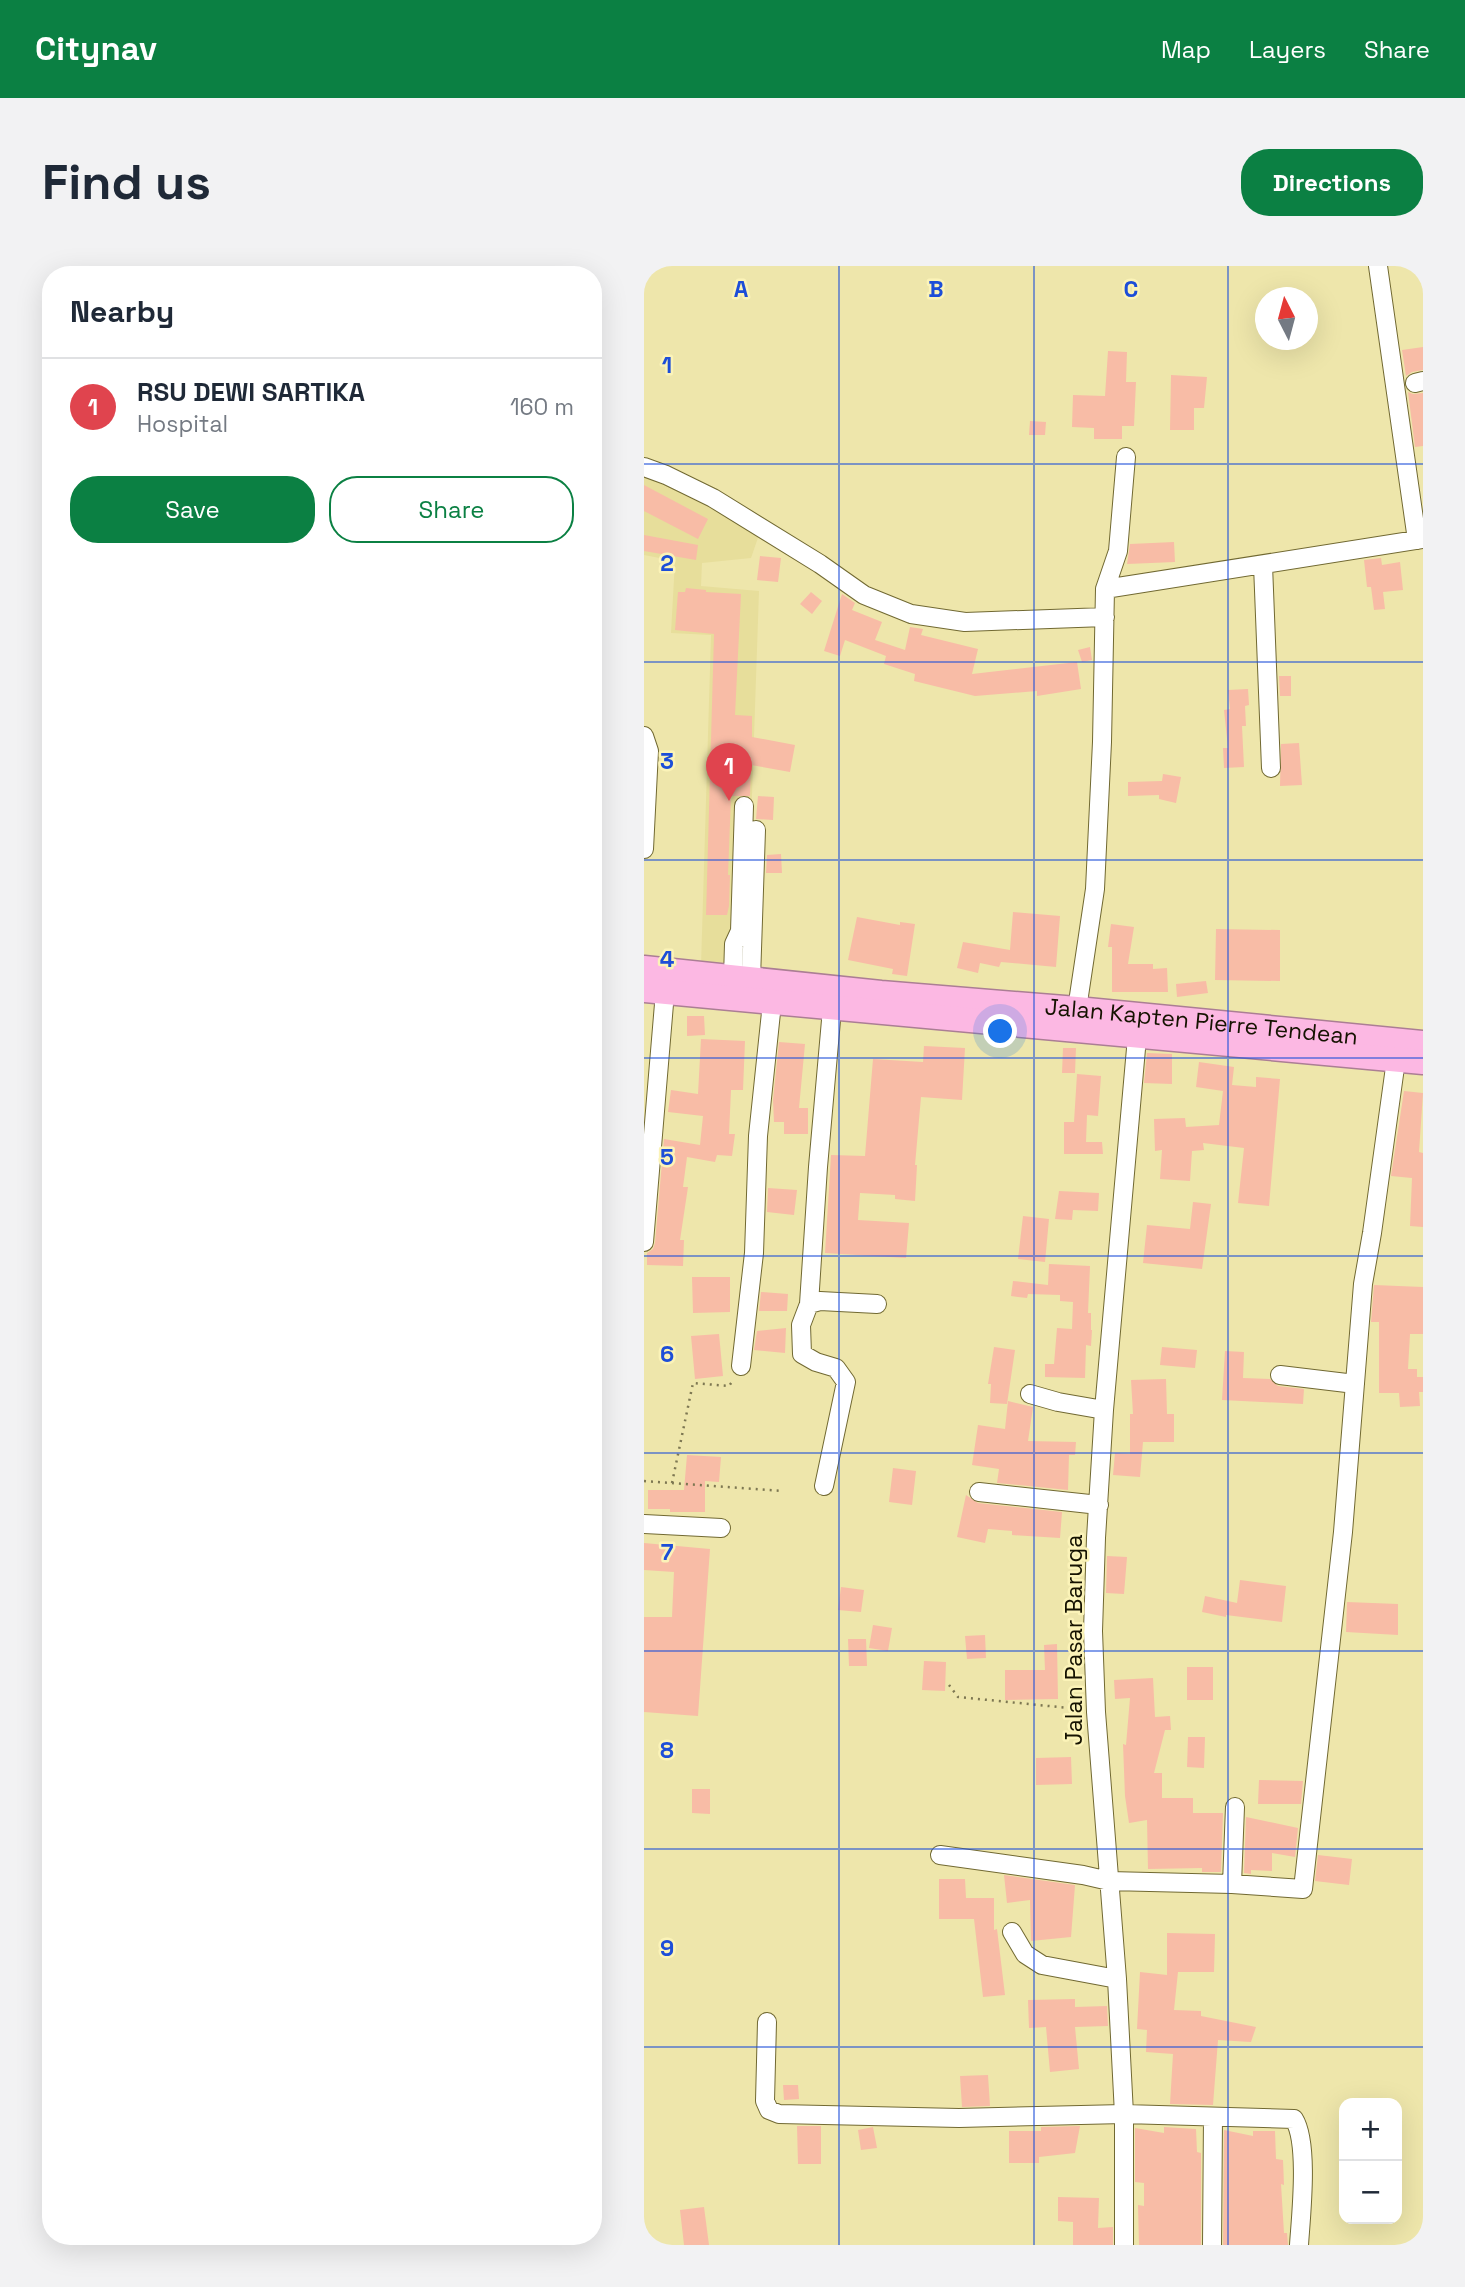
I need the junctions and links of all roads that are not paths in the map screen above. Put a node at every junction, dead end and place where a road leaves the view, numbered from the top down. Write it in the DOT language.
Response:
graph roads {
  1 [pos="1378,266"];
  2 [pos="1125,457"];
  3 [pos="644,467"];
  4 [pos="1420,539"];
  5 [pos="1263,565"];
  6 [pos="1105,589"];
  7 [pos="1105,617"];
  8 [pos="644,736"];
  9 [pos="1271,768"];
  10 [pos="744,806"];
  11 [pos="756,830"];
  12 [pos="644,849"];
  13 [pos="644,968"];
  14 [pos="742,978"];
  15 [pos="655,991"];
  16 [pos="772,1003"];
  17 [pos="832,1009"];
  18 [pos="1077,1009"];
  19 [pos="1139,1026"];
  20 [pos="1423,1043"];
  21 [pos="1396,1060"];
  22 [pos="1423,1062"];
  23 [pos="644,1242"];
  24 [pos="809,1304"];
  25 [pos="877,1304"];
  26 [pos="741,1366"];
  27 [pos="1280,1375"];
  28 [pos="1355,1384"];
  29 [pos="1030,1394"];
  30 [pos="1104,1410"];
  31 [pos="824,1486"];
  32 [pos="979,1492"];
  33 [pos="1099,1505"];
  34 [pos="644,1524"];
  35 [pos="721,1528"];
  36 [pos="1235,1807"];
  37 [pos="940,1855"];
  38 [pos="1108,1881"];
  39 [pos="1232,1884"];
  40 [pos="1012,1932"];
  41 [pos="1117,1979"];
  42 [pos="766,2022"];
  43 [pos="1124,2114"];
  44 [pos="1213,2117"];
  45 [pos="1124,2245"];
  46 [pos="1212,2245"];
  47 [pos="1299,2245"];
  1 -- 4 [label="street"];
  2 -- 6 [label="street"];
  3 -- 7 [label="street"];
  4 -- 5 [label="street"];
  5 -- 6 [label="street"];
  5 -- 9 [label="street"];
  6 -- 7 [label="street"];
  7 -- 18 [label="street"];
  8 -- 12 [label="street"];
  10 -- 14 [label="street"];
  11 -- 14 [label="street"];
  13 -- 14 [label="highway, Jalan Kapten Pierre Tendean"];
  14 -- 18 [label="highway, Jalan Kapten Pierre Tendean"];
  15 -- 16 [label="highway, Jalan Kapten Pierre Tendean"];
  15 -- 23 [label="street"];
  16 -- 17 [label="highway, Jalan Kapten Pierre Tendean"];
  16 -- 26 [label="street"];
  17 -- 19 [label="highway, Jalan Kapten Pierre Tendean"];
  17 -- 24 [label="street"];
  18 -- 19 [label="highway, Jalan Kapten Pierre Tendean"];
  19 -- 20 [label="highway, Jalan Kapten Pierre Tendean"];
  19 -- 21 [label="highway, Jalan Kapten Pierre Tendean"];
  19 -- 30 [label="street, Jalan Pasar Baruga"];
  21 -- 22 [label="highway, Jalan Kapten Pierre Tendean"];
  21 -- 28 [label="street"];
  24 -- 25 [label="street"];
  24 -- 31 [label="street"];
  27 -- 28 [label="street"];
  28 -- 39 [label="street"];
  29 -- 30 [label="street"];
  30 -- 33 [label="street, Jalan Pasar Baruga"];
  32 -- 33 [label="street"];
  33 -- 38 [label="street, Jalan Pasar Baruga"];
  34 -- 35 [label="street"];
  36 -- 39 [label="street"];
  37 -- 38 [label="street"];
  38 -- 39 [label="street"];
  38 -- 41 [label="street, Jalan Pasar Baruga"];
  40 -- 41 [label="street"];
  41 -- 43 [label="street, Jalan Pasar Baruga"];
  42 -- 43 [label="street"];
  43 -- 44 [label="street"];
  43 -- 45 [label="street, Jalan Pasar Baruga"];
  44 -- 46 [label="street"];
  44 -- 47 [label="street"];
}
